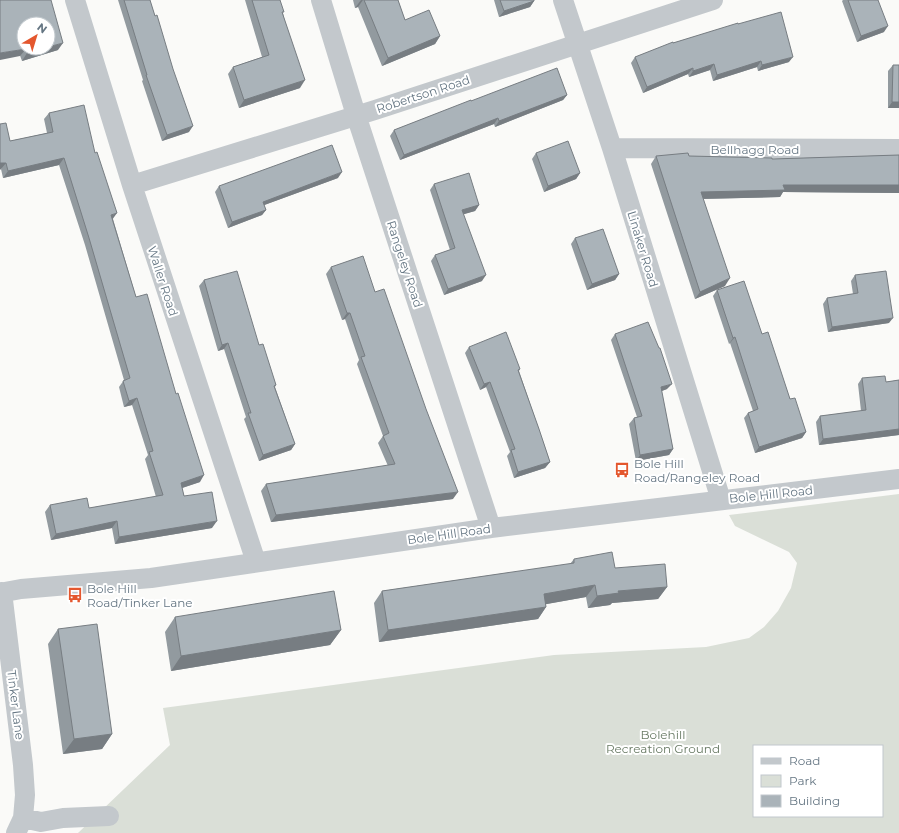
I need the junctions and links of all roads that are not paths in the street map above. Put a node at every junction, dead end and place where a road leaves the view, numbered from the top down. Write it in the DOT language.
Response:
graph roads {
  1 [pos="75,0"];
  2 [pos="321,0"];
  3 [pos="563,0"];
  4 [pos="713,0"];
  5 [pos="576,44"];
  6 [pos="356,115"];
  7 [pos="612,148"];
  8 [pos="899,149"];
  9 [pos="132,185"];
  10 [pos="899,479"];
  11 [pos="721,500"];
  12 [pos="491,528"];
  13 [pos="256,562"];
  14 [pos="0,593"];
  15 [pos="110,816"];
  16 [pos="20,825"];
  1 -- 9 [label="street, Waller Road"];
  2 -- 6 [label="street, Rangeley Road"];
  3 -- 5 [label="street, Linaker Road"];
  4 -- 5 [label="street, Robertson Road"];
  5 -- 6 [label="street, Robertson Road"];
  5 -- 7 [label="street, Linaker Road"];
  6 -- 9 [label="street, Robertson Road"];
  6 -- 12 [label="street, Rangeley Road"];
  7 -- 8 [label="street, Bellhagg Road"];
  7 -- 11 [label="street, Linaker Road"];
  9 -- 13 [label="street, Waller Road"];
  10 -- 11 [label="street, Bole Hill Road"];
  11 -- 12 [label="street, Bole Hill Road"];
  12 -- 13 [label="street, Bole Hill Road"];
  13 -- 14 [label="street, Bole Hill Road"];
  14 -- 16 [label="street, Tinker Lane"];
  15 -- 16 [label="street, Tinker Lane"];
}
